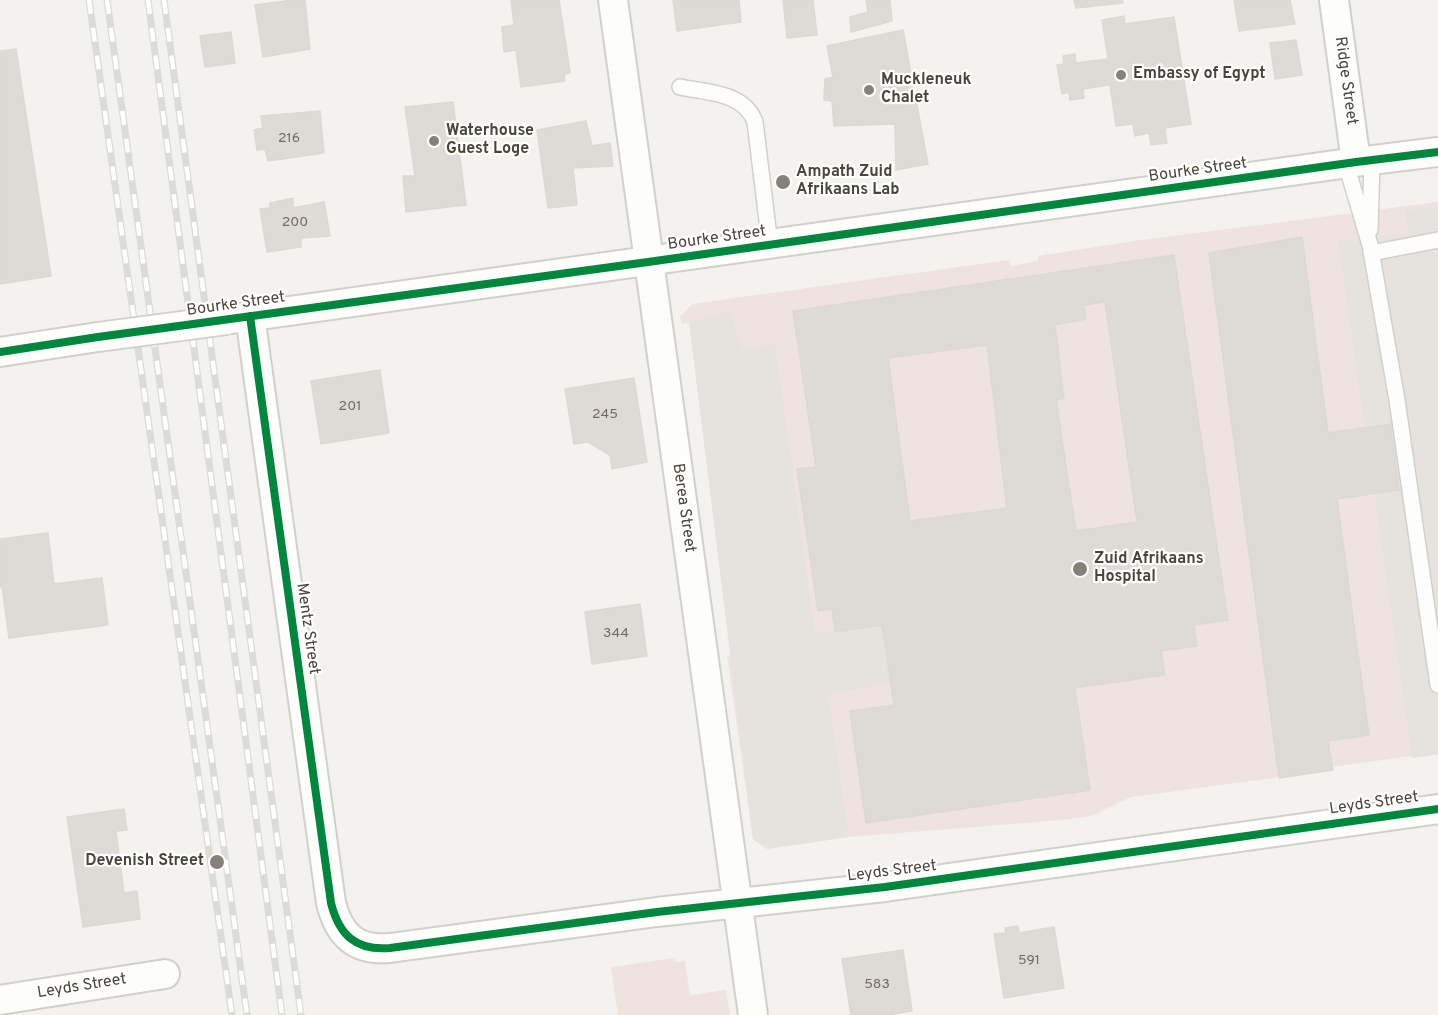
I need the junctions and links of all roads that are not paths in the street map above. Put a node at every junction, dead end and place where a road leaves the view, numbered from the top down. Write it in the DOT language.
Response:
graph roads {
  1 [pos="613,0"];
  2 [pos="1334,0"];
  3 [pos="680,87"];
  4 [pos="1438,152"];
  5 [pos="1358,162"];
  6 [pos="1438,240"];
  7 [pos="770,245"];
  8 [pos="1370,249"];
  9 [pos="648,262"];
  10 [pos="239,318"];
  11 [pos="0,352"];
  12 [pos="1438,686"];
  13 [pos="1438,809"];
  14 [pos="738,904"];
  15 [pos="351,939"];
  16 [pos="165,974"];
  17 [pos="0,1000"];
  18 [pos="0,1010"];
  19 [pos="1,1015"];
  20 [pos="753,1015"];
  1 -- 9 [label="street, Berea Street"];
  2 -- 5 [label="street, Ridge Street"];
  3 -- 7 [label="lane"];
  4 -- 5 [label="street, Bourke Street"];
  5 -- 7 [label="street, Bourke Street"];
  5 -- 8 [label="lane"];
  5 -- 8 [label="lane"];
  6 -- 8 [label="lane"];
  7 -- 9 [label="street, Bourke Street"];
  8 -- 12 [label="lane"];
  9 -- 10 [label="street, Bourke Street"];
  9 -- 14 [label="street, Berea Street"];
  10 -- 11 [label="street, Bourke Street, bridge"];
  10 -- 15 [label="street, Mentz Street"];
  13 -- 14 [label="street, Leyds Street"];
  14 -- 15 [label="street, Leyds Street"];
  14 -- 20 [label="street, Berea Street"];
  16 -- 17 [label="street, Leyds Street"];
  18 -- 19 [label="lane"];
}
